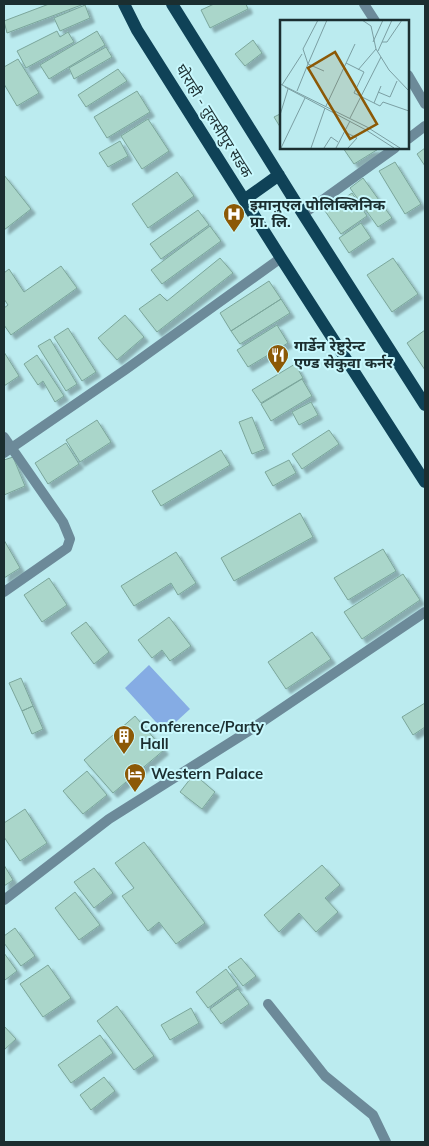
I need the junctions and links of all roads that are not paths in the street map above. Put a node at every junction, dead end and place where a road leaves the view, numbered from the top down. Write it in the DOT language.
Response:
graph roads {
  1 [pos="124,4"];
  2 [pos="172,4"];
  3 [pos="364,4"];
  4 [pos="374,20"];
  5 [pos="409,77"];
  6 [pos="425,104"];
  7 [pos="425,126"];
  8 [pos="409,138"];
  9 [pos="394,149"];
  10 [pos="279,175"];
  11 [pos="244,200"];
  12 [pos="303,214"];
  13 [pos="281,258"];
  14 [pos="425,405"];
  15 [pos="4,437"];
  16 [pos="7,451"];
  17 [pos="425,482"];
  18 [pos="4,592"];
  19 [pos="425,612"];
  20 [pos="4,900"];
  21 [pos="268,1004"];
  22 [pos="386,1142"];
  1 -- 11 [label="main road, घोराही - तुलसीपुर सडक"];
  2 -- 10 [label="main road, घोराही - तुलसीपुर सडक"];
  3 -- 4 [label="street"];
  5 -- 6 [label="street"];
  7 -- 8 [label="street"];
  9 -- 12 [label="street"];
  10 -- 11 [label="main road"];
  10 -- 12 [label="main road, घोराही - तुलसीपुर सडक"];
  11 -- 13 [label="main road, घोराही - तुलसीपुर सडक"];
  12 -- 14 [label="main road, घोराही - तुलसीपुर सडक"];
  13 -- 16 [label="street"];
  13 -- 17 [label="main road, घोराही - तुलसीपुर सडक"];
  15 -- 16 [label="street"];
  16 -- 18 [label="street"];
  19 -- 20 [label="street"];
  21 -- 22 [label="street"];
}
